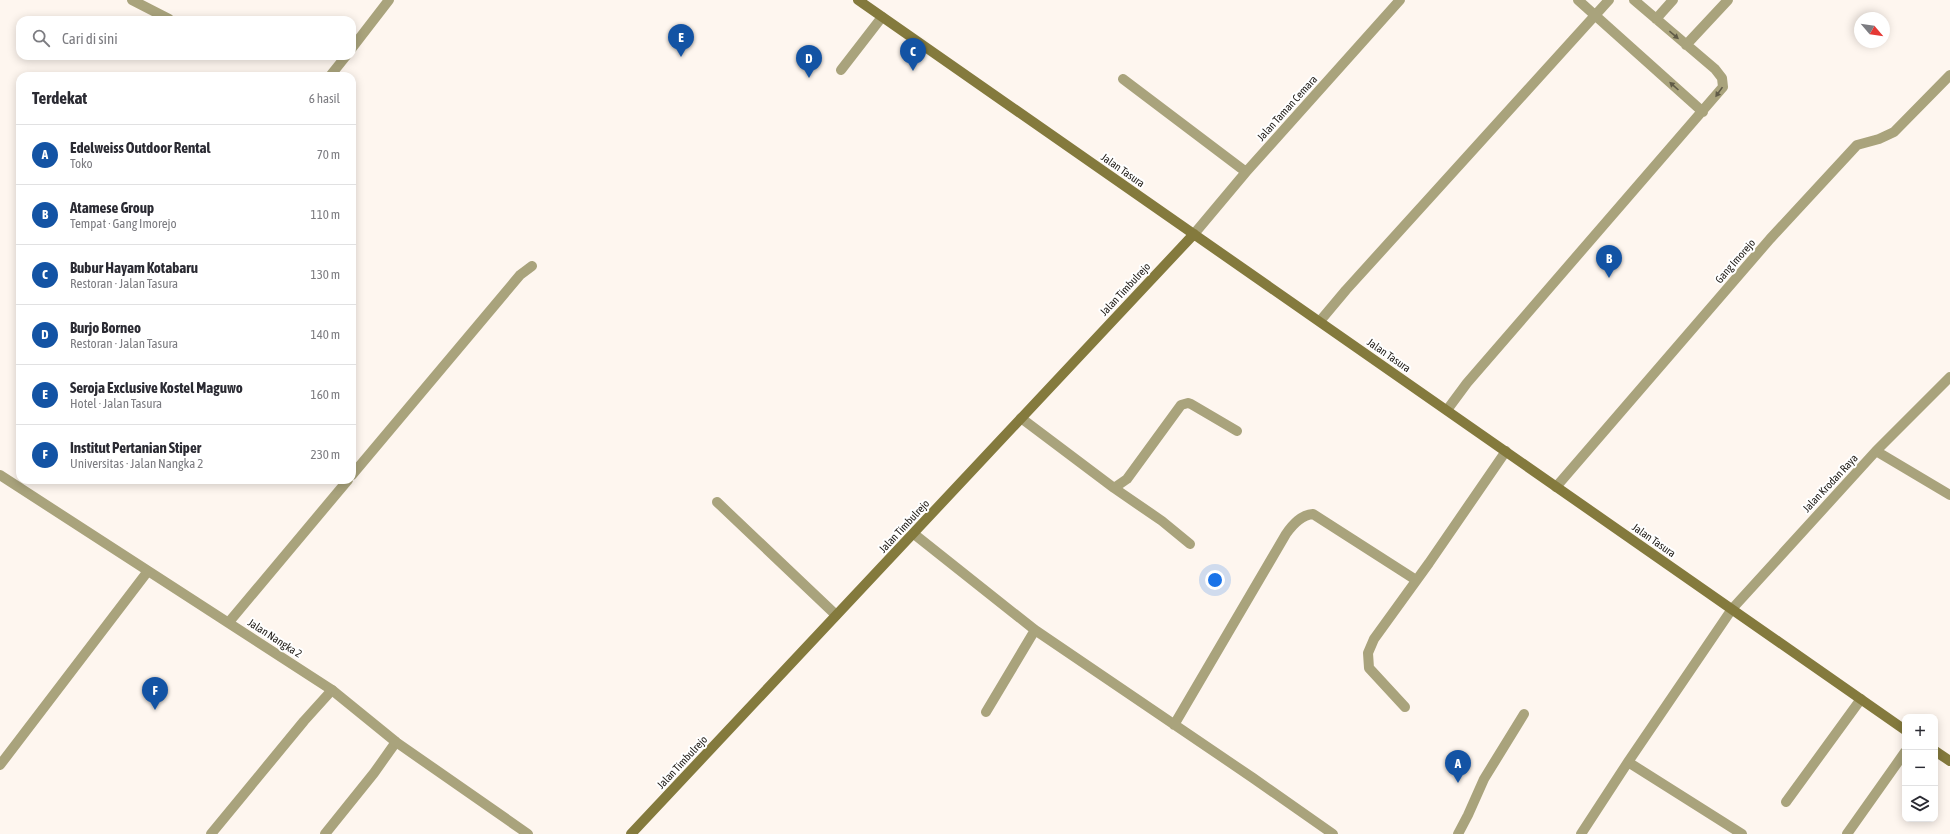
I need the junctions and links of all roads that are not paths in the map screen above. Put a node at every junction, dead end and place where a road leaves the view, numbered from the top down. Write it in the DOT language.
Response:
graph roads {
  1 [pos="132,0"];
  2 [pos="389,0"];
  3 [pos="858,0"];
  4 [pos="1400,0"];
  5 [pos="1578,0"];
  6 [pos="1609,0"];
  7 [pos="1634,0"];
  8 [pos="1673,0"];
  9 [pos="1728,0"];
  10 [pos="1595,15"];
  11 [pos="163,16"];
  12 [pos="882,17"];
  13 [pos="1656,19"];
  14 [pos="356,43"];
  15 [pos="1686,45"];
  16 [pos="343,60"];
  17 [pos="841,70"];
  18 [pos="333,72"];
  19 [pos="1950,75"];
  20 [pos="1123,79"];
  21 [pos="1703,112"];
  22 [pos="1246,172"];
  23 [pos="1194,234"];
  24 [pos="532,266"];
  25 [pos="1320,321"];
  26 [pos="1950,377"];
  27 [pos="1447,410"];
  28 [pos="1021,418"];
  29 [pos="1237,431"];
  30 [pos="1506,451"];
  31 [pos="1876,451"];
  32 [pos="356,470"];
  33 [pos="0,475"];
  34 [pos="16,482"];
  35 [pos="22,484"];
  36 [pos="345,484"];
  37 [pos="1556,487"];
  38 [pos="1114,488"];
  39 [pos="1950,495"];
  40 [pos="717,502"];
  41 [pos="914,534"];
  42 [pos="1190,544"];
  43 [pos="148,571"];
  44 [pos="1416,580"];
  45 [pos="1732,609"];
  46 [pos="836,615"];
  47 [pos="229,622"];
  48 [pos="1035,630"];
  49 [pos="332,690"];
  50 [pos="1861,699"];
  51 [pos="1405,707"];
  52 [pos="986,712"];
  53 [pos="1524,714"];
  54 [pos="1174,725"];
  55 [pos="1902,728"];
  56 [pos="396,742"];
  57 [pos="1938,753"];
  58 [pos="1902,756"];
  59 [pos="1950,761"];
  60 [pos="1628,762"];
  61 [pos="0,765"];
  62 [pos="1786,802"];
  63 [pos="211,834"];
  64 [pos="325,834"];
  65 [pos="528,834"];
  66 [pos="631,834"];
  67 [pos="1333,834"];
  68 [pos="1458,834"];
  69 [pos="1581,834"];
  70 [pos="1742,834"];
  71 [pos="1847,834"];
  1 -- 11 [label="street"];
  2 -- 14 [label="street"];
  3 -- 12 [label="street, Jalan Tasura"];
  4 -- 22 [label="street, Jalan Taman Cemara"];
  5 -- 10 [label="street"];
  6 -- 10 [label="street"];
  7 -- 13 [label="street"];
  8 -- 13 [label="street"];
  9 -- 15 [label="street"];
  21 -- 10 [label="street, one-way"];
  10 -- 25 [label="street"];
  12 -- 17 [label="street"];
  12 -- 23 [label="street, Jalan Tasura"];
  13 -- 15 [label="street, one-way"];
  15 -- 21 [label="street, one-way"];
  16 -- 18 [label="street"];
  19 -- 37 [label="street, Gang Imorejo"];
  20 -- 22 [label="street"];
  21 -- 27 [label="street"];
  22 -- 23 [label="street, Jalan Taman Cemara"];
  23 -- 25 [label="street, Jalan Tasura"];
  23 -- 28 [label="street, Jalan Timbulrejo"];
  24 -- 32 [label="street"];
  25 -- 27 [label="street, Jalan Tasura"];
  26 -- 31 [label="street, Jalan Krodan Raya"];
  27 -- 30 [label="street, Jalan Tasura"];
  28 -- 38 [label="street"];
  28 -- 41 [label="street, Jalan Timbulrejo"];
  29 -- 38 [label="street"];
  30 -- 37 [label="street, Jalan Tasura"];
  30 -- 44 [label="street"];
  31 -- 39 [label="street"];
  31 -- 45 [label="street, Jalan Krodan Raya"];
  33 -- 34 [label="street, Jalan Nangka 2"];
  35 -- 43 [label="street, Jalan Nangka 2"];
  36 -- 47 [label="street"];
  37 -- 45 [label="street, Jalan Tasura"];
  38 -- 42 [label="street"];
  40 -- 46 [label="street"];
  41 -- 46 [label="street, Jalan Timbulrejo"];
  41 -- 48 [label="street"];
  43 -- 47 [label="street, Jalan Nangka 2"];
  43 -- 61 [label="street"];
  44 -- 51 [label="street"];
  44 -- 54 [label="street"];
  45 -- 50 [label="street, Jalan Tasura"];
  45 -- 60 [label="street, Jalan Krodan Raya"];
  46 -- 66 [label="street, Jalan Timbulrejo"];
  47 -- 49 [label="street, Jalan Nangka 2"];
  48 -- 52 [label="street"];
  48 -- 54 [label="street"];
  49 -- 56 [label="street, Jalan Nangka 2"];
  49 -- 63 [label="street"];
  50 -- 55 [label="street, Jalan Tasura"];
  50 -- 62 [label="street"];
  53 -- 68 [label="street"];
  54 -- 67 [label="street"];
  56 -- 64 [label="street"];
  56 -- 65 [label="street, Jalan Nangka 2"];
  57 -- 59 [label="street"];
  58 -- 71 [label="street"];
  60 -- 69 [label="street, Jalan Krodan Raya"];
  60 -- 70 [label="street"];
}
